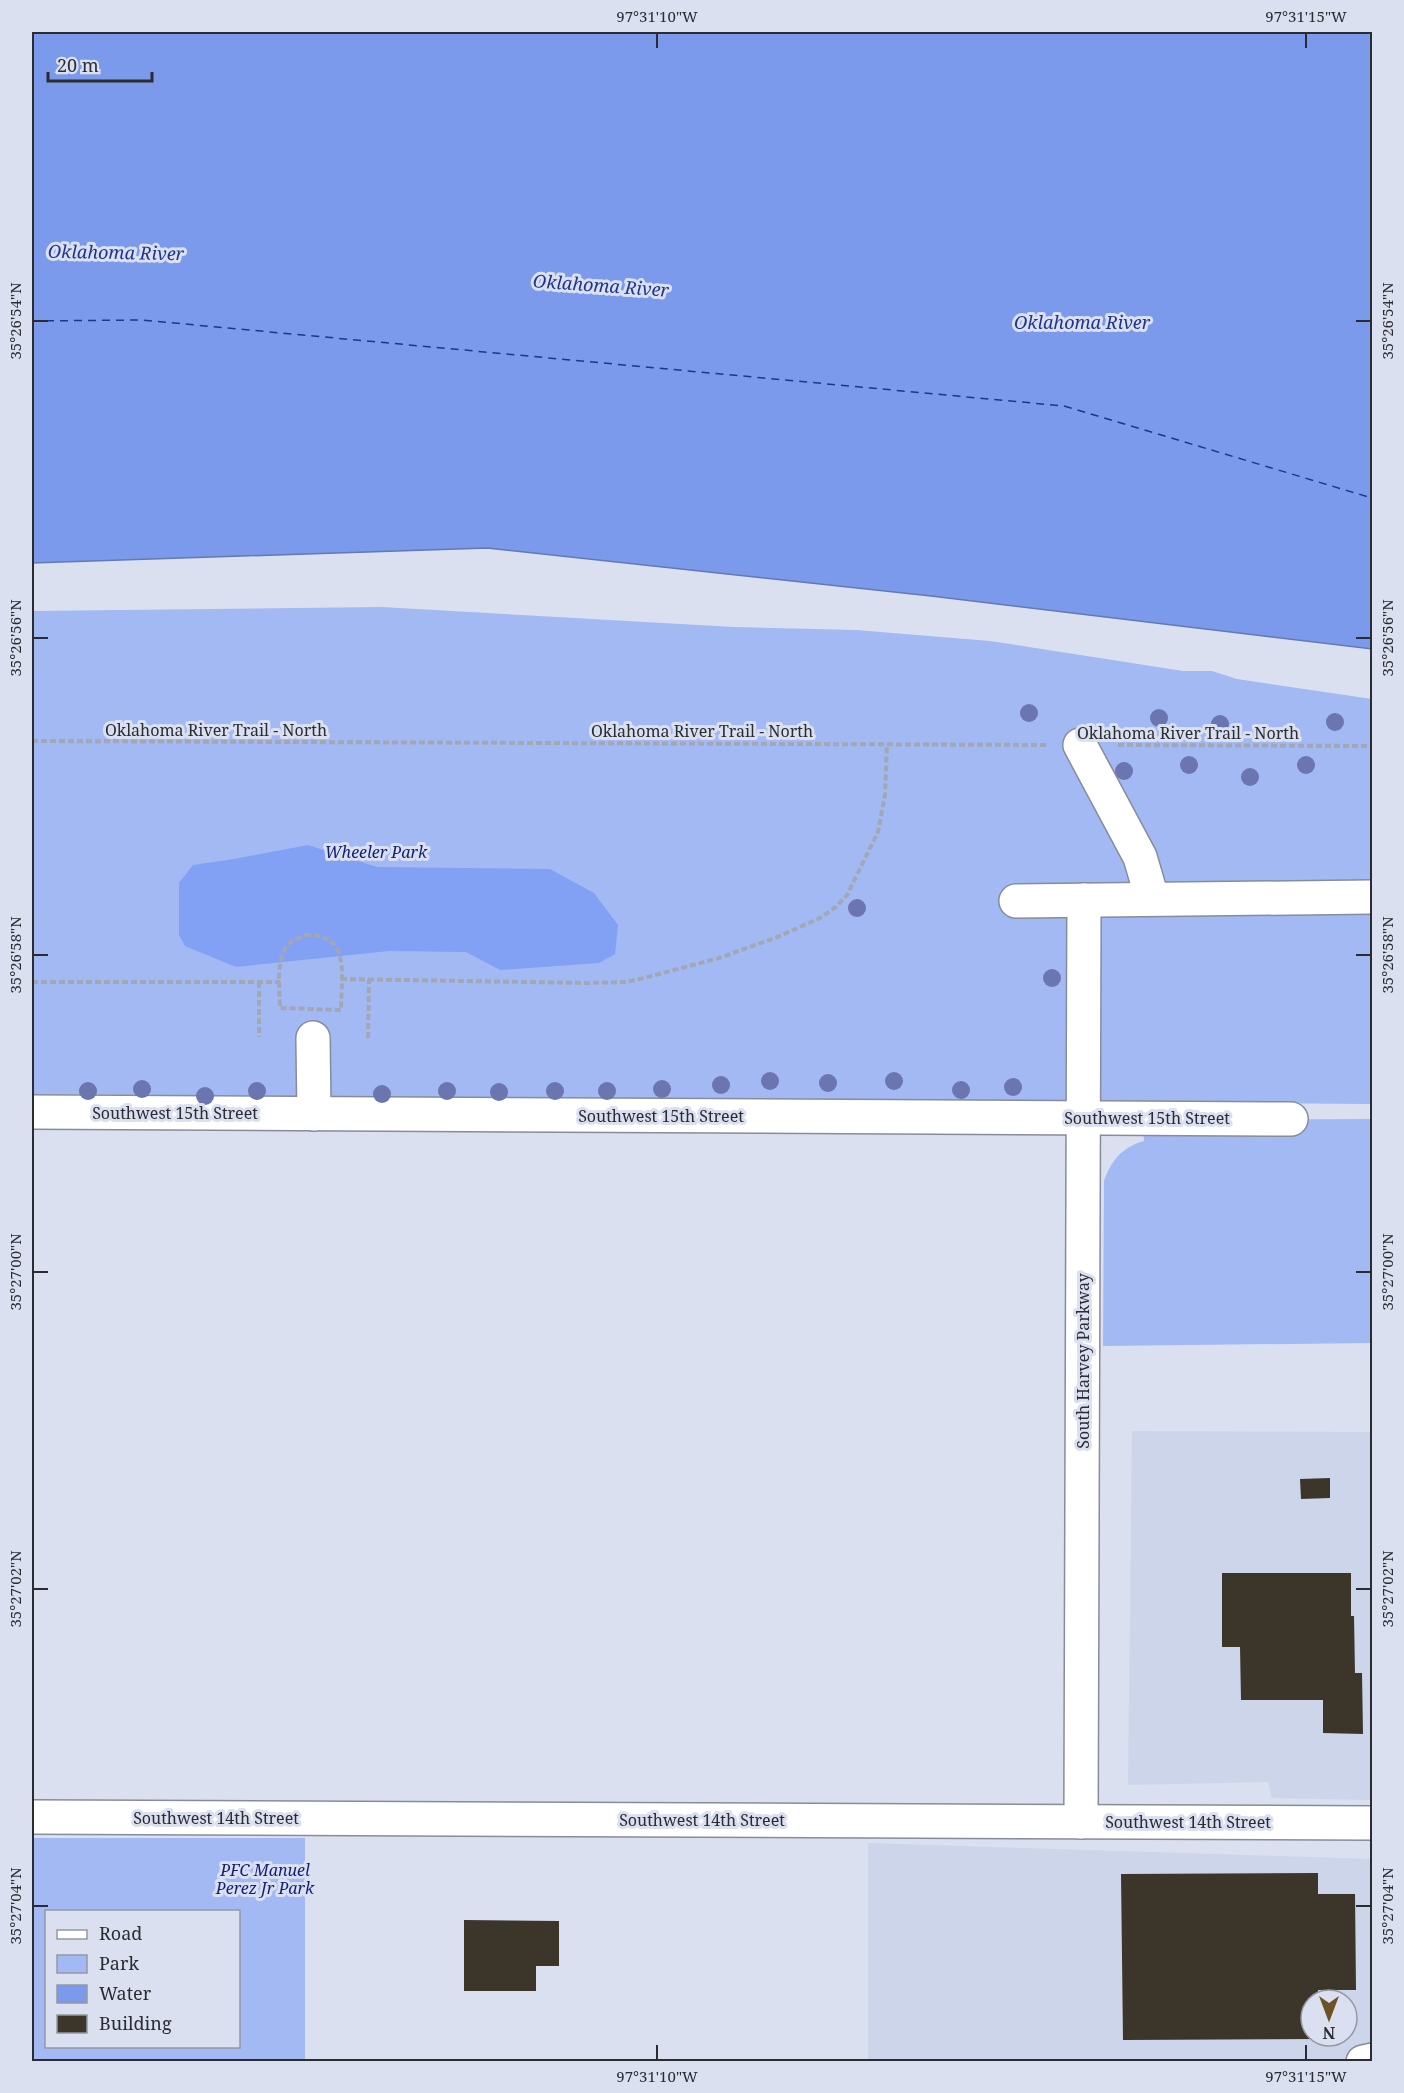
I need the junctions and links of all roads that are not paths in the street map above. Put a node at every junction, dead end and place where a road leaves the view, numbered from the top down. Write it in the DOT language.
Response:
graph roads {
  1 [pos="1080,745"];
  2 [pos="1372,897"];
  3 [pos="1152,898"];
  4 [pos="1084,900"];
  5 [pos="1016,901"];
  6 [pos="313,1038"];
  7 [pos="32,1112"];
  8 [pos="314,1114"];
  9 [pos="1084,1119"];
  10 [pos="1291,1119"];
  11 [pos="32,1817"];
  12 [pos="1081,1822"];
  13 [pos="1372,1823"];
  14 [pos="1372,2060"];
  15 [pos="1363,2061"];
  1 -- 3 [label="street"];
  2 -- 3 [label="street"];
  3 -- 4 [label="street"];
  4 -- 5 [label="street"];
  4 -- 9 [label="street, South Harvey Parkway"];
  6 -- 8 [label="street"];
  7 -- 8 [label="street, Southwest 15th Street"];
  8 -- 9 [label="street, Southwest 15th Street"];
  9 -- 10 [label="street, Southwest 15th Street"];
  9 -- 12 [label="street, South Harvey Parkway"];
  11 -- 12 [label="street, Southwest 14th Street"];
  12 -- 13 [label="street, Southwest 14th Street"];
  14 -- 15 [label="street"];
}
